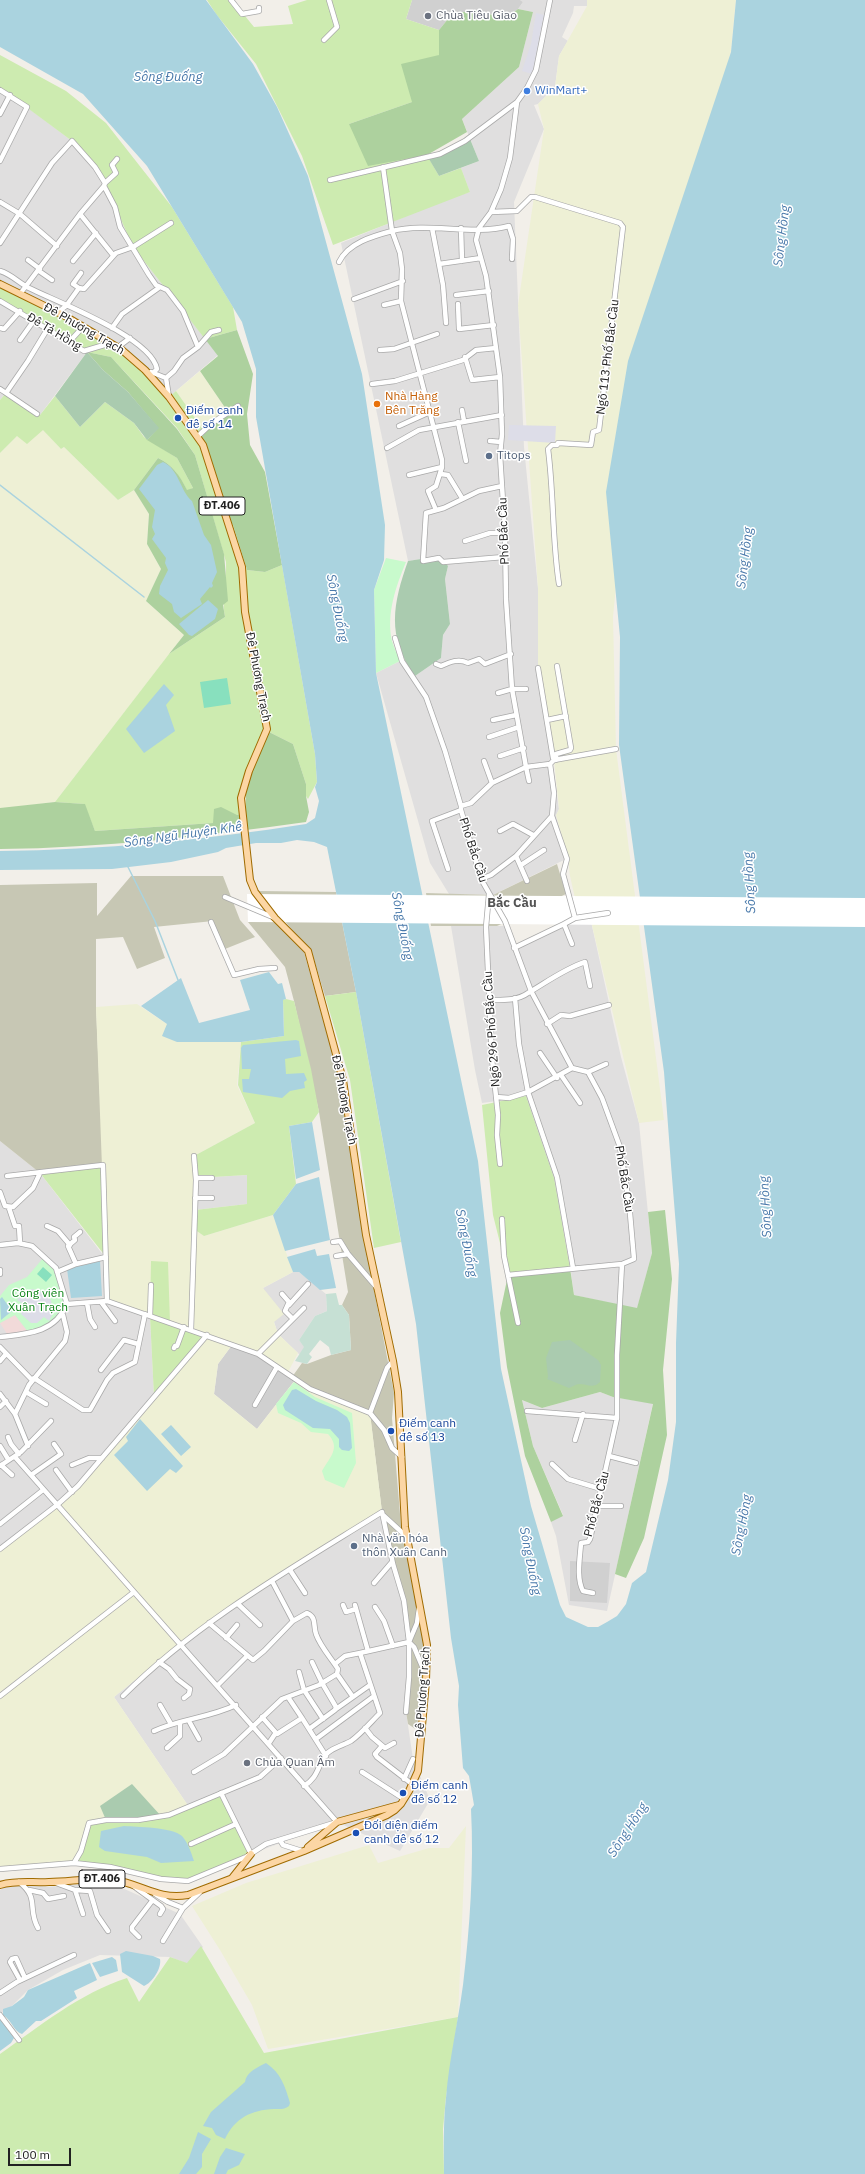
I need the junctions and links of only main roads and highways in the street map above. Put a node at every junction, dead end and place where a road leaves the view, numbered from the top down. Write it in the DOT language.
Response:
graph roads {
  1 [pos="0,284"];
  2 [pos="403,1802"];
  3 [pos="303,1851"];
  4 [pos="251,1854"];
  5 [pos="231,1880"];
  6 [pos="0,1885"];
  1 -- 2 [label="main road, Đê Phương Trạch / ĐT.406"];
  2 -- 3 [label="main road, Đê Phương Trạch / ĐT.406"];
  2 -- 3 [label="main road"];
  3 -- 5 [label="main road, Đê Phương Trạch / ĐT.406"];
  4 -- 5 [label="main road"];
  5 -- 6 [label="main road, Đê Phương Trạch / ĐT.406"];
}
